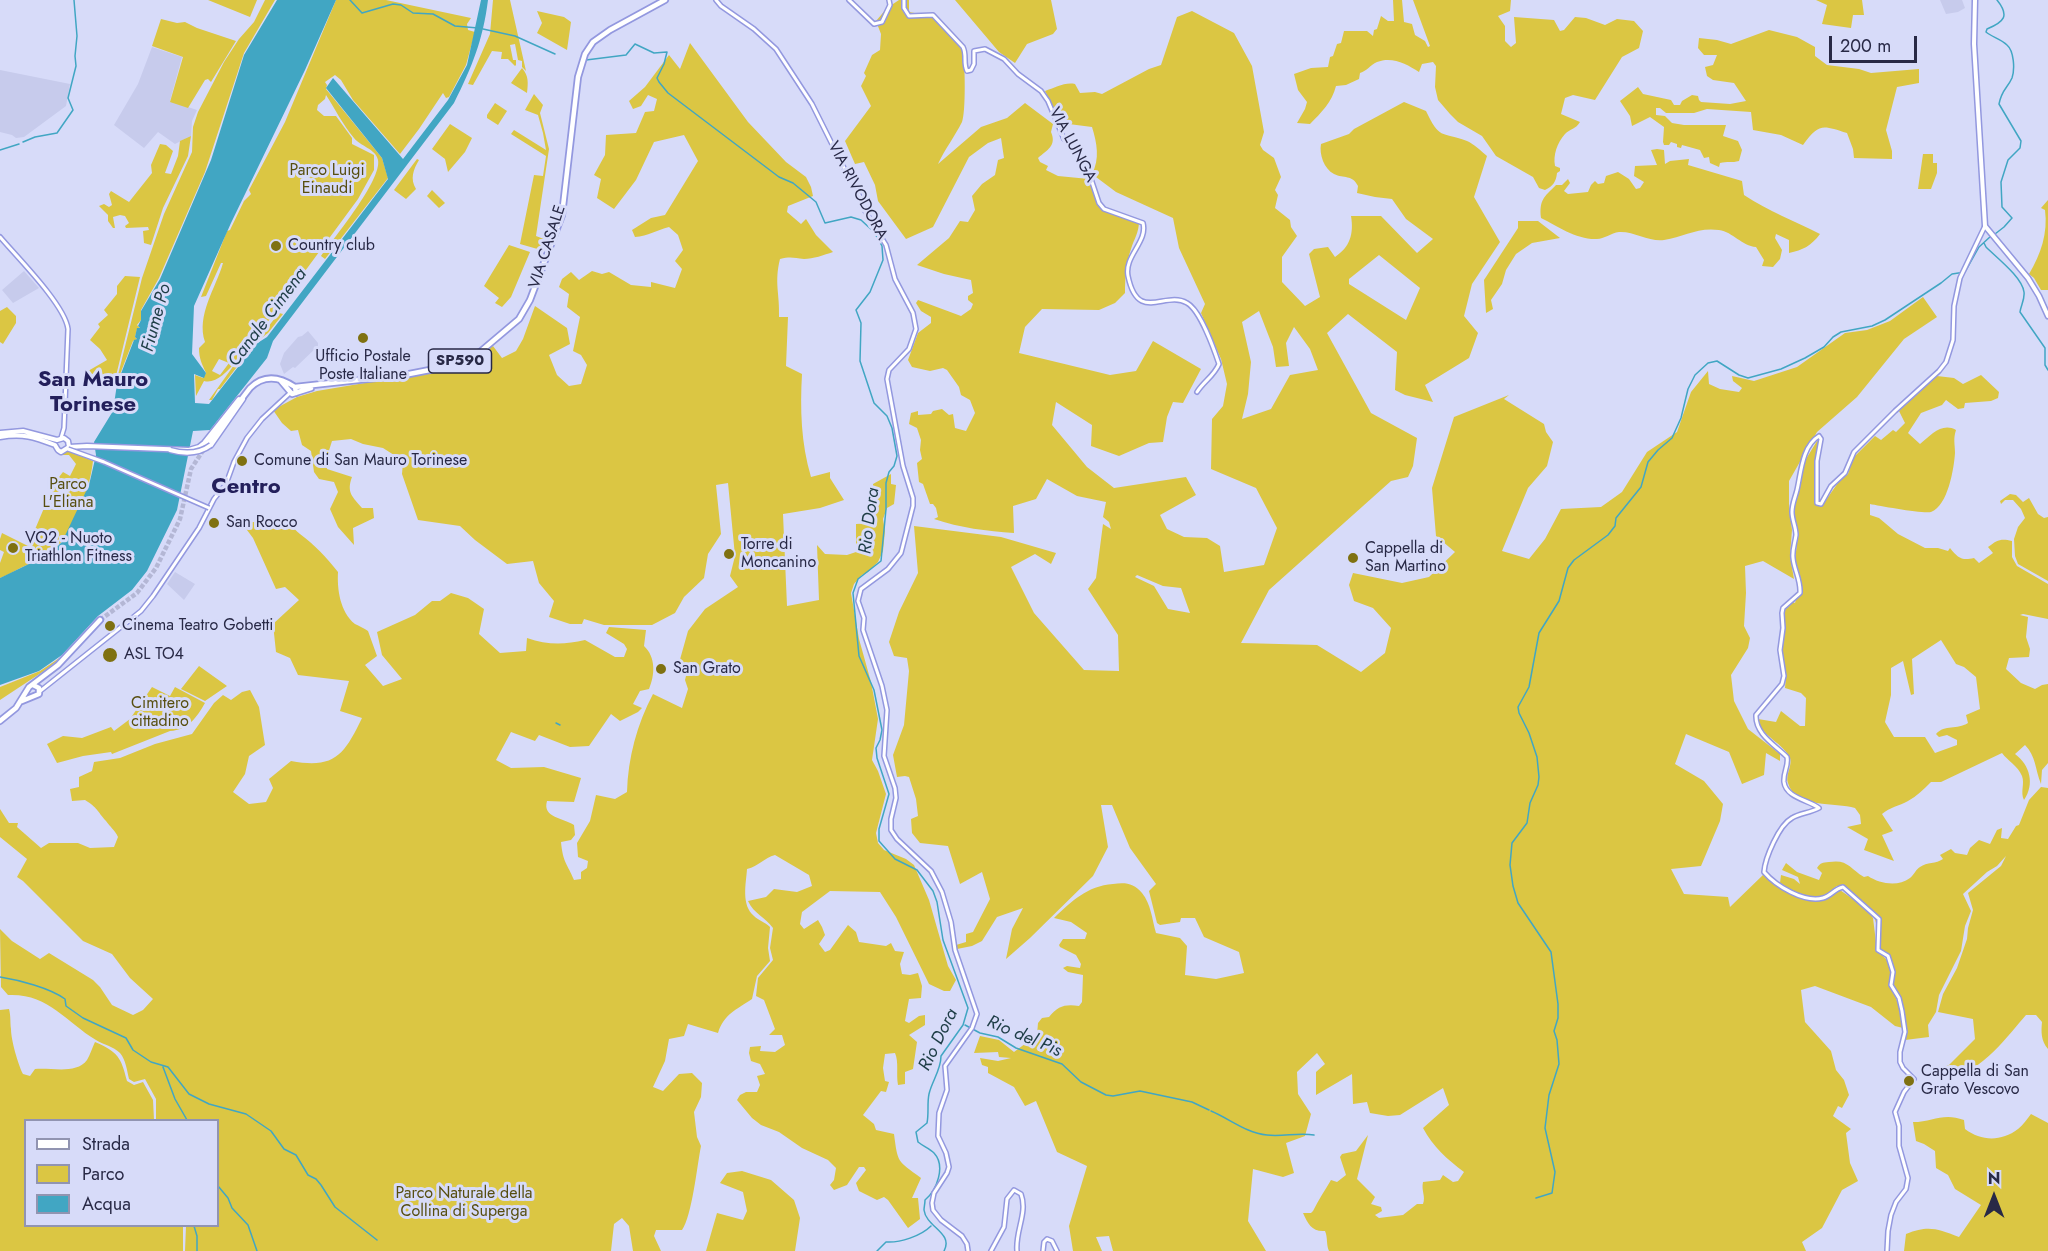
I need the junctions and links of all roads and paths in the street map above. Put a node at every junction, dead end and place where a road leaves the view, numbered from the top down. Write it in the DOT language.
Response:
graph roads {
  1 [pos="664,0"];
  2 [pos="716,0"];
  3 [pos="849,0"];
  4 [pos="889,0"];
  5 [pos="904,0"];
  6 [pos="1975,0"];
  7 [pos="1985,226"];
  8 [pos="0,237"];
  9 [pos="2048,316"];
  10 [pos="292,388"];
  11 [pos="247,392"];
  12 [pos="1197,392"];
  13 [pos="64,428"];
  14 [pos="0,435"];
  15 [pos="35,435"];
  16 [pos="59,439"];
  17 [pos="55,445"];
  18 [pos="68,445"];
  19 [pos="209,445"];
  20 [pos="170,450"];
  21 [pos="209,508"];
  22 [pos="99,621"];
  23 [pos="37,688"];
  24 [pos="30,696"];
  25 [pos="20,702"];
  26 [pos="0,721"];
  27 [pos="968,1251"];
  28 [pos="991,1251"];
  29 [pos="1017,1251"];
  30 [pos="1043,1251"];
  31 [pos="1057,1251"];
  32 [pos="1887,1251"];
  1 -- 10 [label="main road, VIA CASALE / SP590"];
  2 -- 27 [label="street, VIA RIVODORA"];
  3 -- 4 [label="street"];
  5 -- 12 [label="street, VIA LUNGA"];
  6 -- 7 [label="main road"];
  7 -- 9 [label="main road"];
  7 -- 32 [label="street"];
  8 -- 13 [label="street"];
  10 -- 11 [label="main road"];
  10 -- 21 [label="street, SP590"];
  11 -- 19 [label="main road"];
  11 -- 20 [label="main road, bridge"];
  13 -- 16 [label="street"];
  13 -- 18 [label="street"];
  14 -- 15 [label="main road"];
  15 -- 16 [label="main road"];
  15 -- 17 [label="main road"];
  16 -- 17 [label="main road"];
  16 -- 18 [label="main road"];
  17 -- 18 [label="main road"];
  18 -- 20 [label="main road"];
  18 -- 21 [label="street, bridge"];
  19 -- 20 [label="main road, bridge"];
  21 -- 23 [label="street, SP590"];
  22 -- 23 [label="main road"];
  23 -- 24 [label="main road"];
  23 -- 24 [label="main road, SP590"];
  23 -- 25 [label="main road, SP590"];
  24 -- 25 [label="main road, SP590"];
  25 -- 26 [label="main road, SP590"];
  28 -- 29 [label="street"];
  30 -- 31 [label="street"];
}
